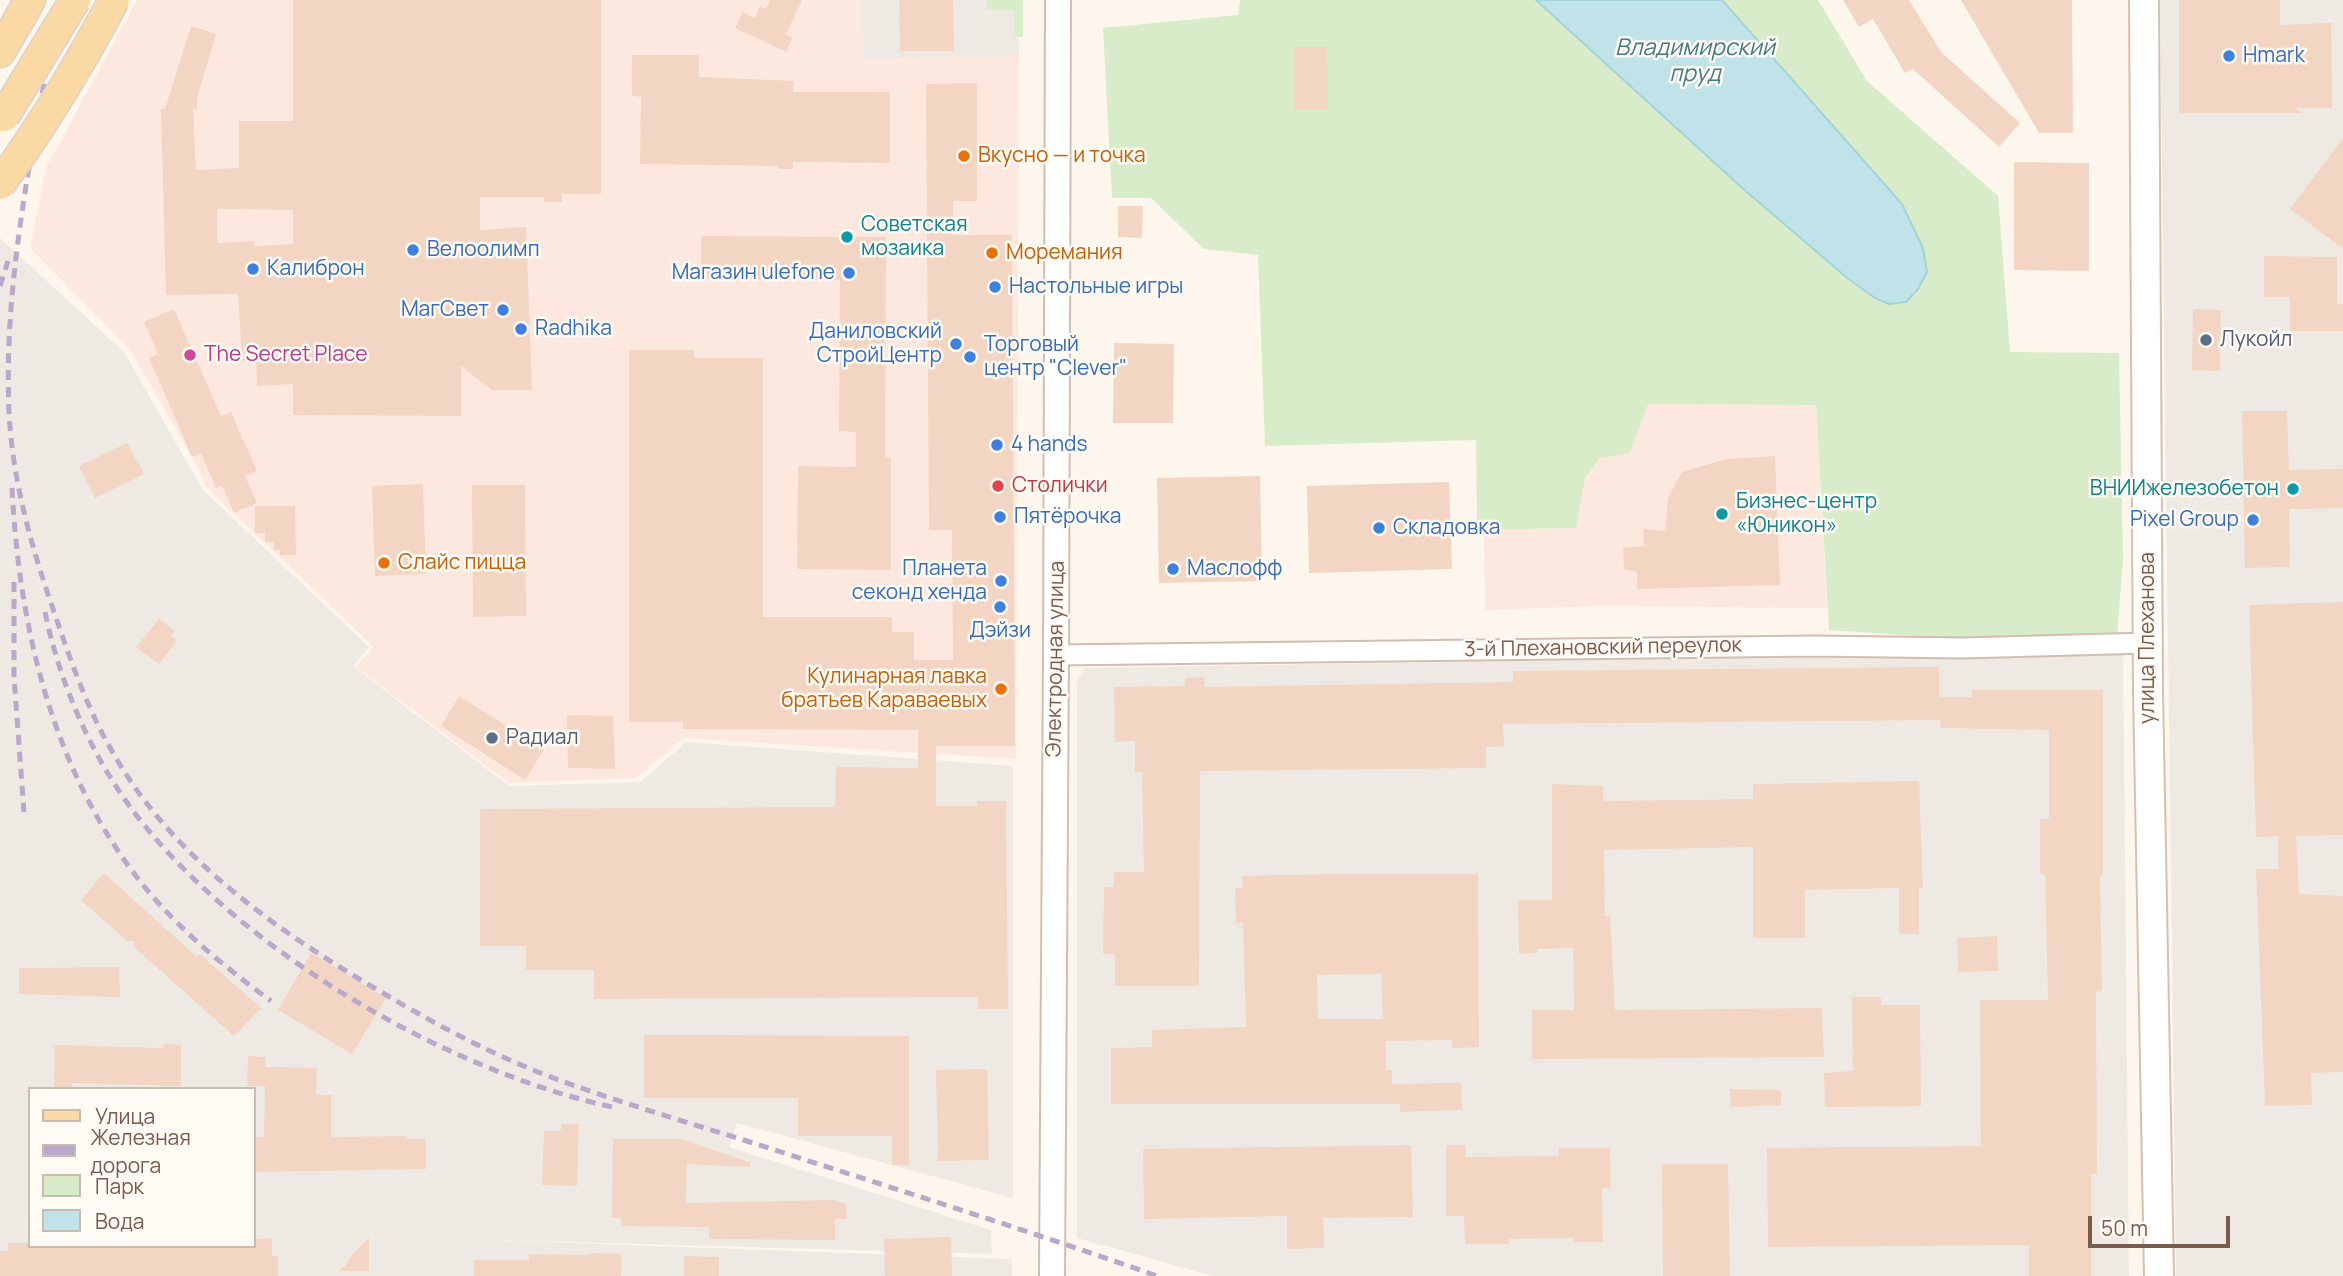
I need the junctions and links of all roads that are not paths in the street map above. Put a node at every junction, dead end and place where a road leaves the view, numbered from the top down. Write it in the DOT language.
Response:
graph roads {
  1 [pos="30,0"];
  2 [pos="75,0"];
  3 [pos="114,0"];
  4 [pos="1058,0"];
  5 [pos="2144,0"];
  6 [pos="0,52"];
  7 [pos="0,122"];
  8 [pos="0,184"];
  9 [pos="2149,643"];
  10 [pos="1057,655"];
  11 [pos="1052,1276"];
  12 [pos="2159,1276"];
  1 -- 6 [label="main road"];
  2 -- 7 [label="main road, bridge"];
  3 -- 8 [label="main road, bridge"];
  4 -- 10 [label="street, Электродная улица"];
  5 -- 9 [label="main road, улица Плеханова"];
  9 -- 10 [label="street, 3-й Плехановский переулок"];
  9 -- 12 [label="main road, улица Плеханова"];
  10 -- 11 [label="street, Электродная улица"];
}
